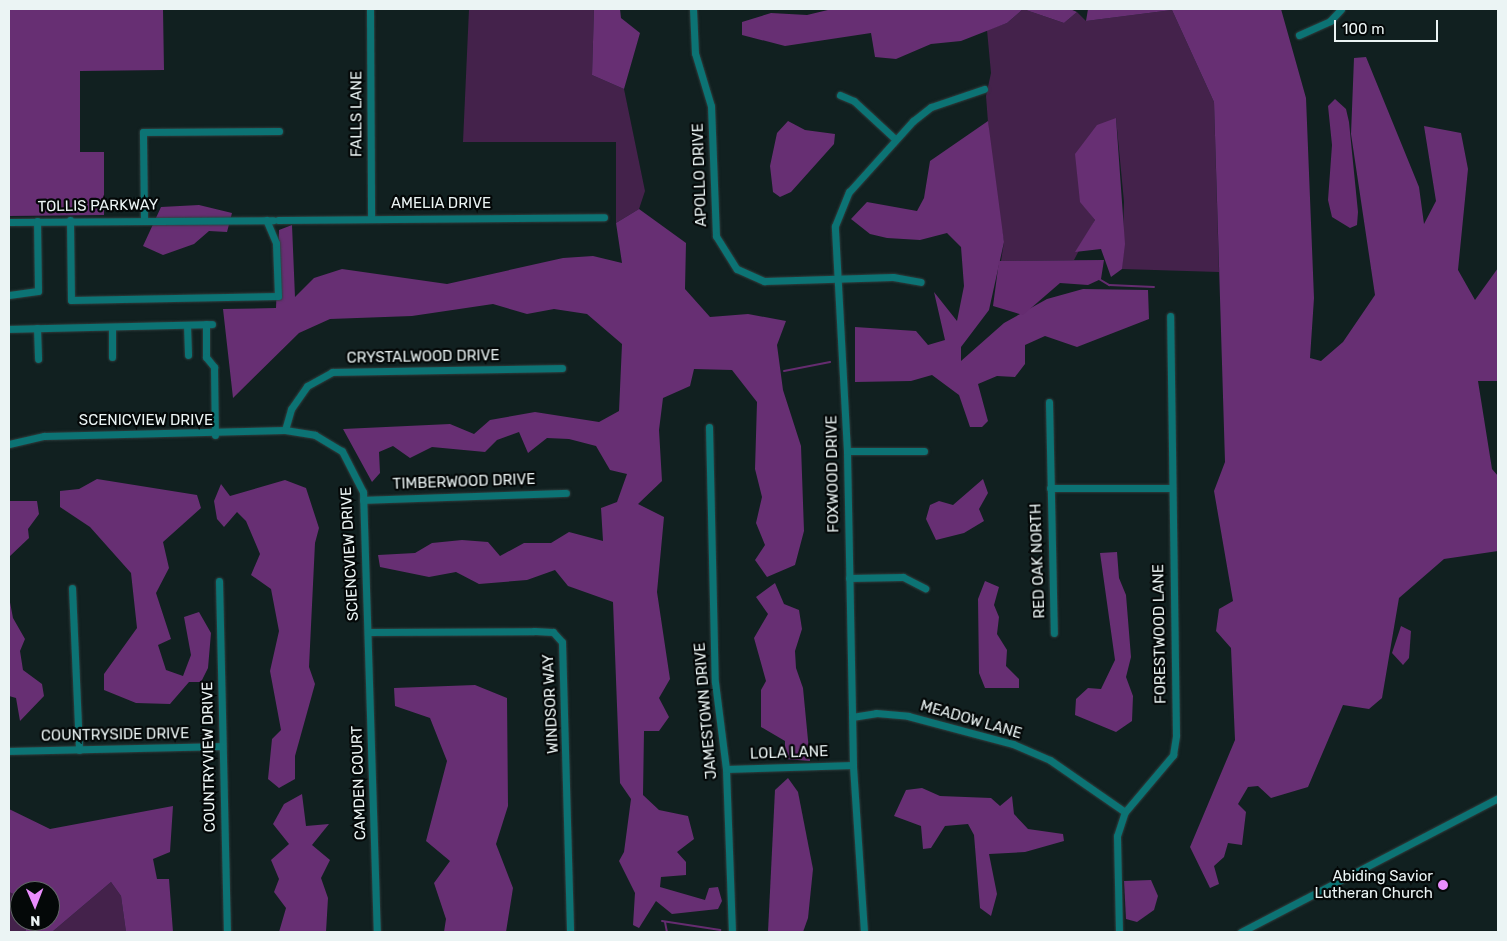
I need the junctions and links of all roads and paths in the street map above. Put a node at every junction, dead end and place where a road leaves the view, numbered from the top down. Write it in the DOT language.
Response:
graph roads {
  1 [pos="370,9"];
  2 [pos="693,9"];
  3 [pos="1341,9"];
  4 [pos="1299,35"];
  5 [pos="984,89"];
  6 [pos="840,95"];
  7 [pos="279,131"];
  8 [pos="896,139"];
  9 [pos="188,217"];
  10 [pos="604,217"];
  11 [pos="144,218"];
  12 [pos="371,218"];
  13 [pos="70,220"];
  14 [pos="272,220"];
  15 [pos="37,221"];
  16 [pos="9,222"];
  17 [pos="836,280"];
  18 [pos="921,282"];
  19 [pos="9,295"];
  20 [pos="1170,316"];
  21 [pos="187,325"];
  22 [pos="112,327"];
  23 [pos="37,328"];
  24 [pos="9,329"];
  25 [pos="188,355"];
  26 [pos="112,357"];
  27 [pos="38,359"];
  28 [pos="562,368"];
  29 [pos="1049,402"];
  30 [pos="709,427"];
  31 [pos="285,430"];
  32 [pos="215,434"];
  33 [pos="9,444"];
  34 [pos="847,451"];
  35 [pos="924,451"];
  36 [pos="1050,488"];
  37 [pos="1171,488"];
  38 [pos="566,493"];
  39 [pos="363,500"];
  40 [pos="849,578"];
  41 [pos="219,581"];
  42 [pos="72,588"];
  43 [pos="925,588"];
  44 [pos="368,632"];
  45 [pos="1054,634"];
  46 [pos="852,717"];
  47 [pos="222,746"];
  48 [pos="79,750"];
  49 [pos="9,751"];
  50 [pos="853,765"];
  51 [pos="726,769"];
  52 [pos="1498,798"];
  53 [pos="1124,812"];
  54 [pos="227,932"];
  55 [pos="377,932"];
  56 [pos="570,932"];
  57 [pos="732,932"];
  58 [pos="864,932"];
  59 [pos="1119,932"];
  60 [pos="1241,932"];
  1 -- 12 [label="street, FALLS LANE"];
  2 -- 17 [label="street, APOLLO DRIVE"];
  3 -- 4 [label="street"];
  5 -- 8 [label="street, FOXWOOD DRIVE"];
  6 -- 8 [label="street"];
  7 -- 11 [label="street"];
  8 -- 17 [label="street, FOXWOOD DRIVE"];
  9 -- 11 [label="street, TOLLIS PARKWAY"];
  9 -- 14 [label="street, AMELIA DRIVE"];
  10 -- 12 [label="street, AMELIA DRIVE"];
  11 -- 13 [label="street, TOLLIS PARKWAY"];
  12 -- 14 [label="street, AMELIA DRIVE"];
  13 -- 14 [label="street"];
  13 -- 15 [label="street, TOLLIS PARKWAY"];
  15 -- 16 [label="street, TOLLIS PARKWAY"];
  15 -- 19 [label="street"];
  17 -- 18 [label="street, APOLLO DRIVE"];
  17 -- 34 [label="street, FOXWOOD DRIVE"];
  20 -- 37 [label="street, FORESTWOOD LANE"];
  21 -- 22 [label="street"];
  21 -- 25 [label="street"];
  21 -- 32 [label="street"];
  22 -- 23 [label="street"];
  22 -- 26 [label="street"];
  23 -- 24 [label="street"];
  23 -- 27 [label="street"];
  28 -- 31 [label="street, CRYSTALWOOD DRIVE"];
  29 -- 36 [label="street, RED OAK NORTH"];
  30 -- 51 [label="street, JAMESTOWN DRIVE"];
  31 -- 32 [label="street, SCENICVIEW DRIVE"];
  31 -- 39 [label="street, SCIENCVIEW DRIVE"];
  32 -- 33 [label="street, SCENICVIEW DRIVE"];
  34 -- 35 [label="street"];
  34 -- 40 [label="street, FOXWOOD DRIVE"];
  36 -- 37 [label="street"];
  36 -- 45 [label="street, RED OAK NORTH"];
  37 -- 53 [label="street, FORESTWOOD LANE"];
  38 -- 39 [label="street, TIMBERWOOD DRIVE"];
  39 -- 44 [label="street, SCIENCVIEW DRIVE"];
  40 -- 43 [label="street"];
  40 -- 46 [label="street, FOXWOOD DRIVE"];
  41 -- 47 [label="street, COUNTRYVIEW DRIVE"];
  42 -- 48 [label="street"];
  44 -- 55 [label="street, CAMDEN COURT"];
  44 -- 56 [label="street, WINDSOR WAY"];
  46 -- 50 [label="street, FOXWOOD DRIVE"];
  46 -- 53 [label="street, MEADOW LANE"];
  47 -- 48 [label="street, COUNTRYSIDE DRIVE"];
  47 -- 54 [label="street, COUNTRYVIEW DRIVE"];
  48 -- 49 [label="street, COUNTRYSIDE DRIVE"];
  50 -- 51 [label="street, LOLA LANE"];
  50 -- 58 [label="street, FOXWOOD DRIVE"];
  51 -- 57 [label="street, JAMESTOWN DRIVE"];
  52 -- 60 [label="street"];
  53 -- 59 [label="street, FORESTWOOD LANE"];
}
